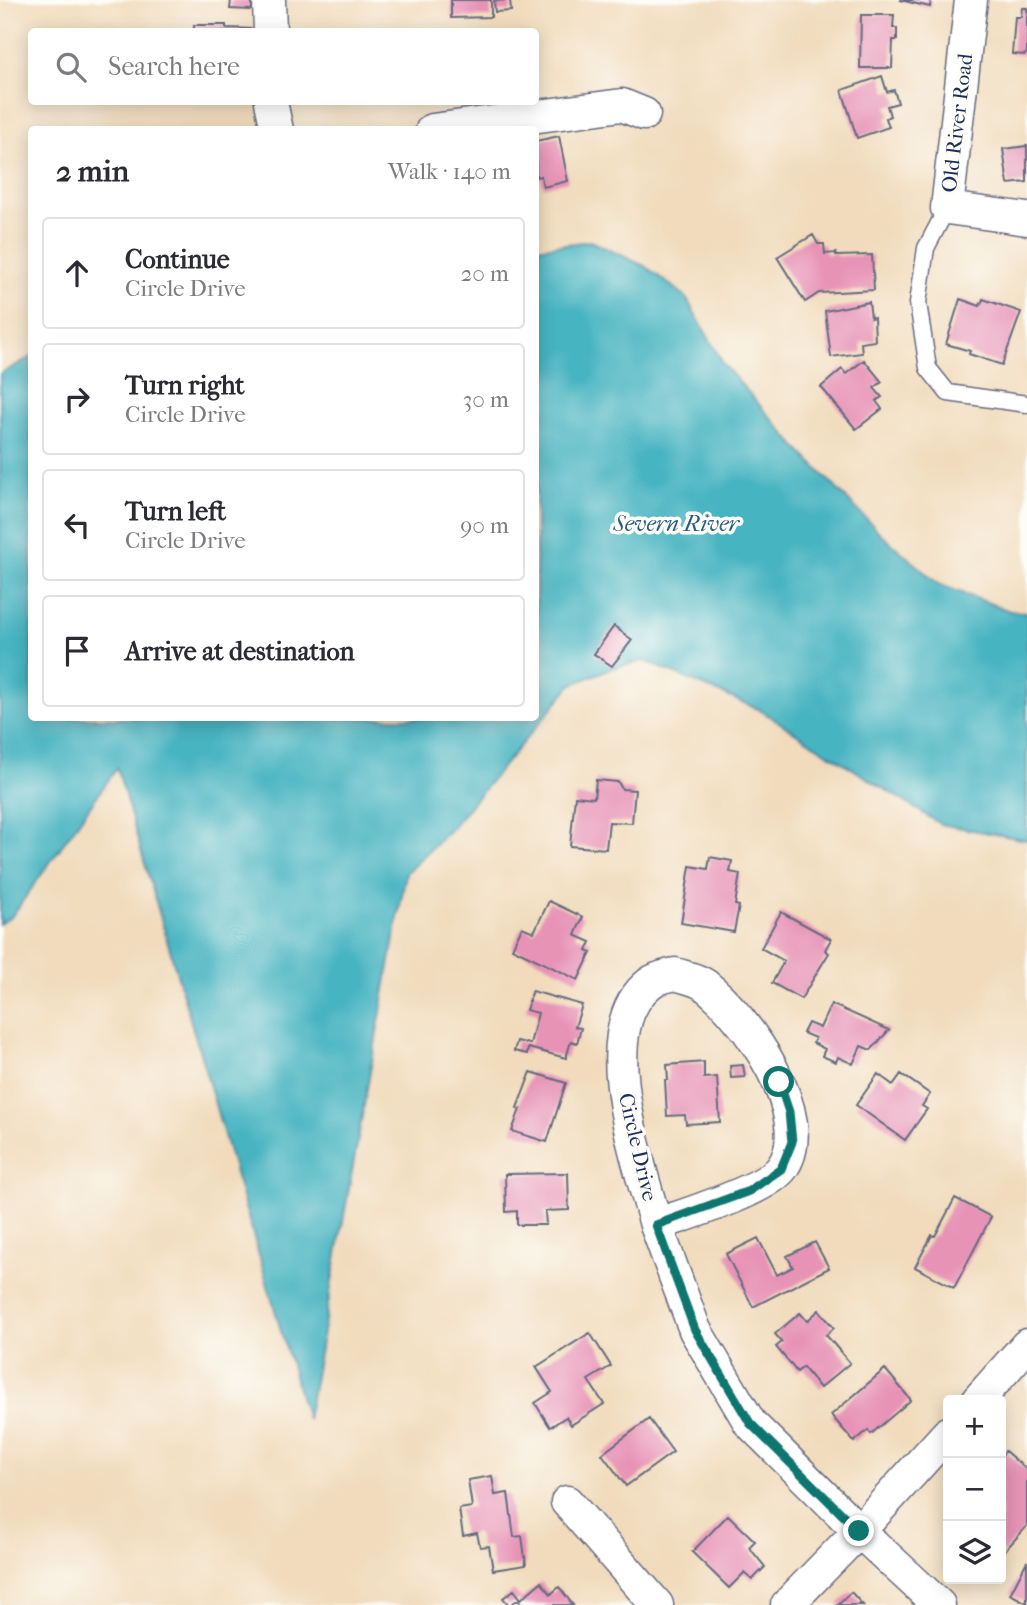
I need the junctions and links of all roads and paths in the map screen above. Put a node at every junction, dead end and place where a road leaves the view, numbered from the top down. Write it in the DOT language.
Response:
graph roads {
  1 [pos="269,0"];
  2 [pos="971,0"];
  3 [pos="270,28"];
  4 [pos="644,114"];
  5 [pos="462,126"];
  6 [pos="947,208"];
  7 [pos="1027,219"];
  8 [pos="1027,404"];
  9 [pos="656,1225"];
  10 [pos="1027,1345"];
  11 [pos="982,1395"];
  12 [pos="943,1439"];
  13 [pos="567,1502"];
  14 [pos="859,1531"];
  15 [pos="657,1605"];
  16 [pos="786,1605"];
  17 [pos="939,1605"];
  1 -- 3 [label="street"];
  2 -- 6 [label="street, Old River Road"];
  4 -- 5 [label="street"];
  6 -- 7 [label="street, Old River Road"];
  6 -- 8 [label="lane"];
  9 -- 9 [label="street, Circle Drive"];
  9 -- 14 [label="street, Circle Drive"];
  10 -- 11 [label="street"];
  12 -- 14 [label="street"];
  13 -- 15 [label="street"];
  14 -- 16 [label="street"];
  14 -- 17 [label="street, Circle Drive"];
}
